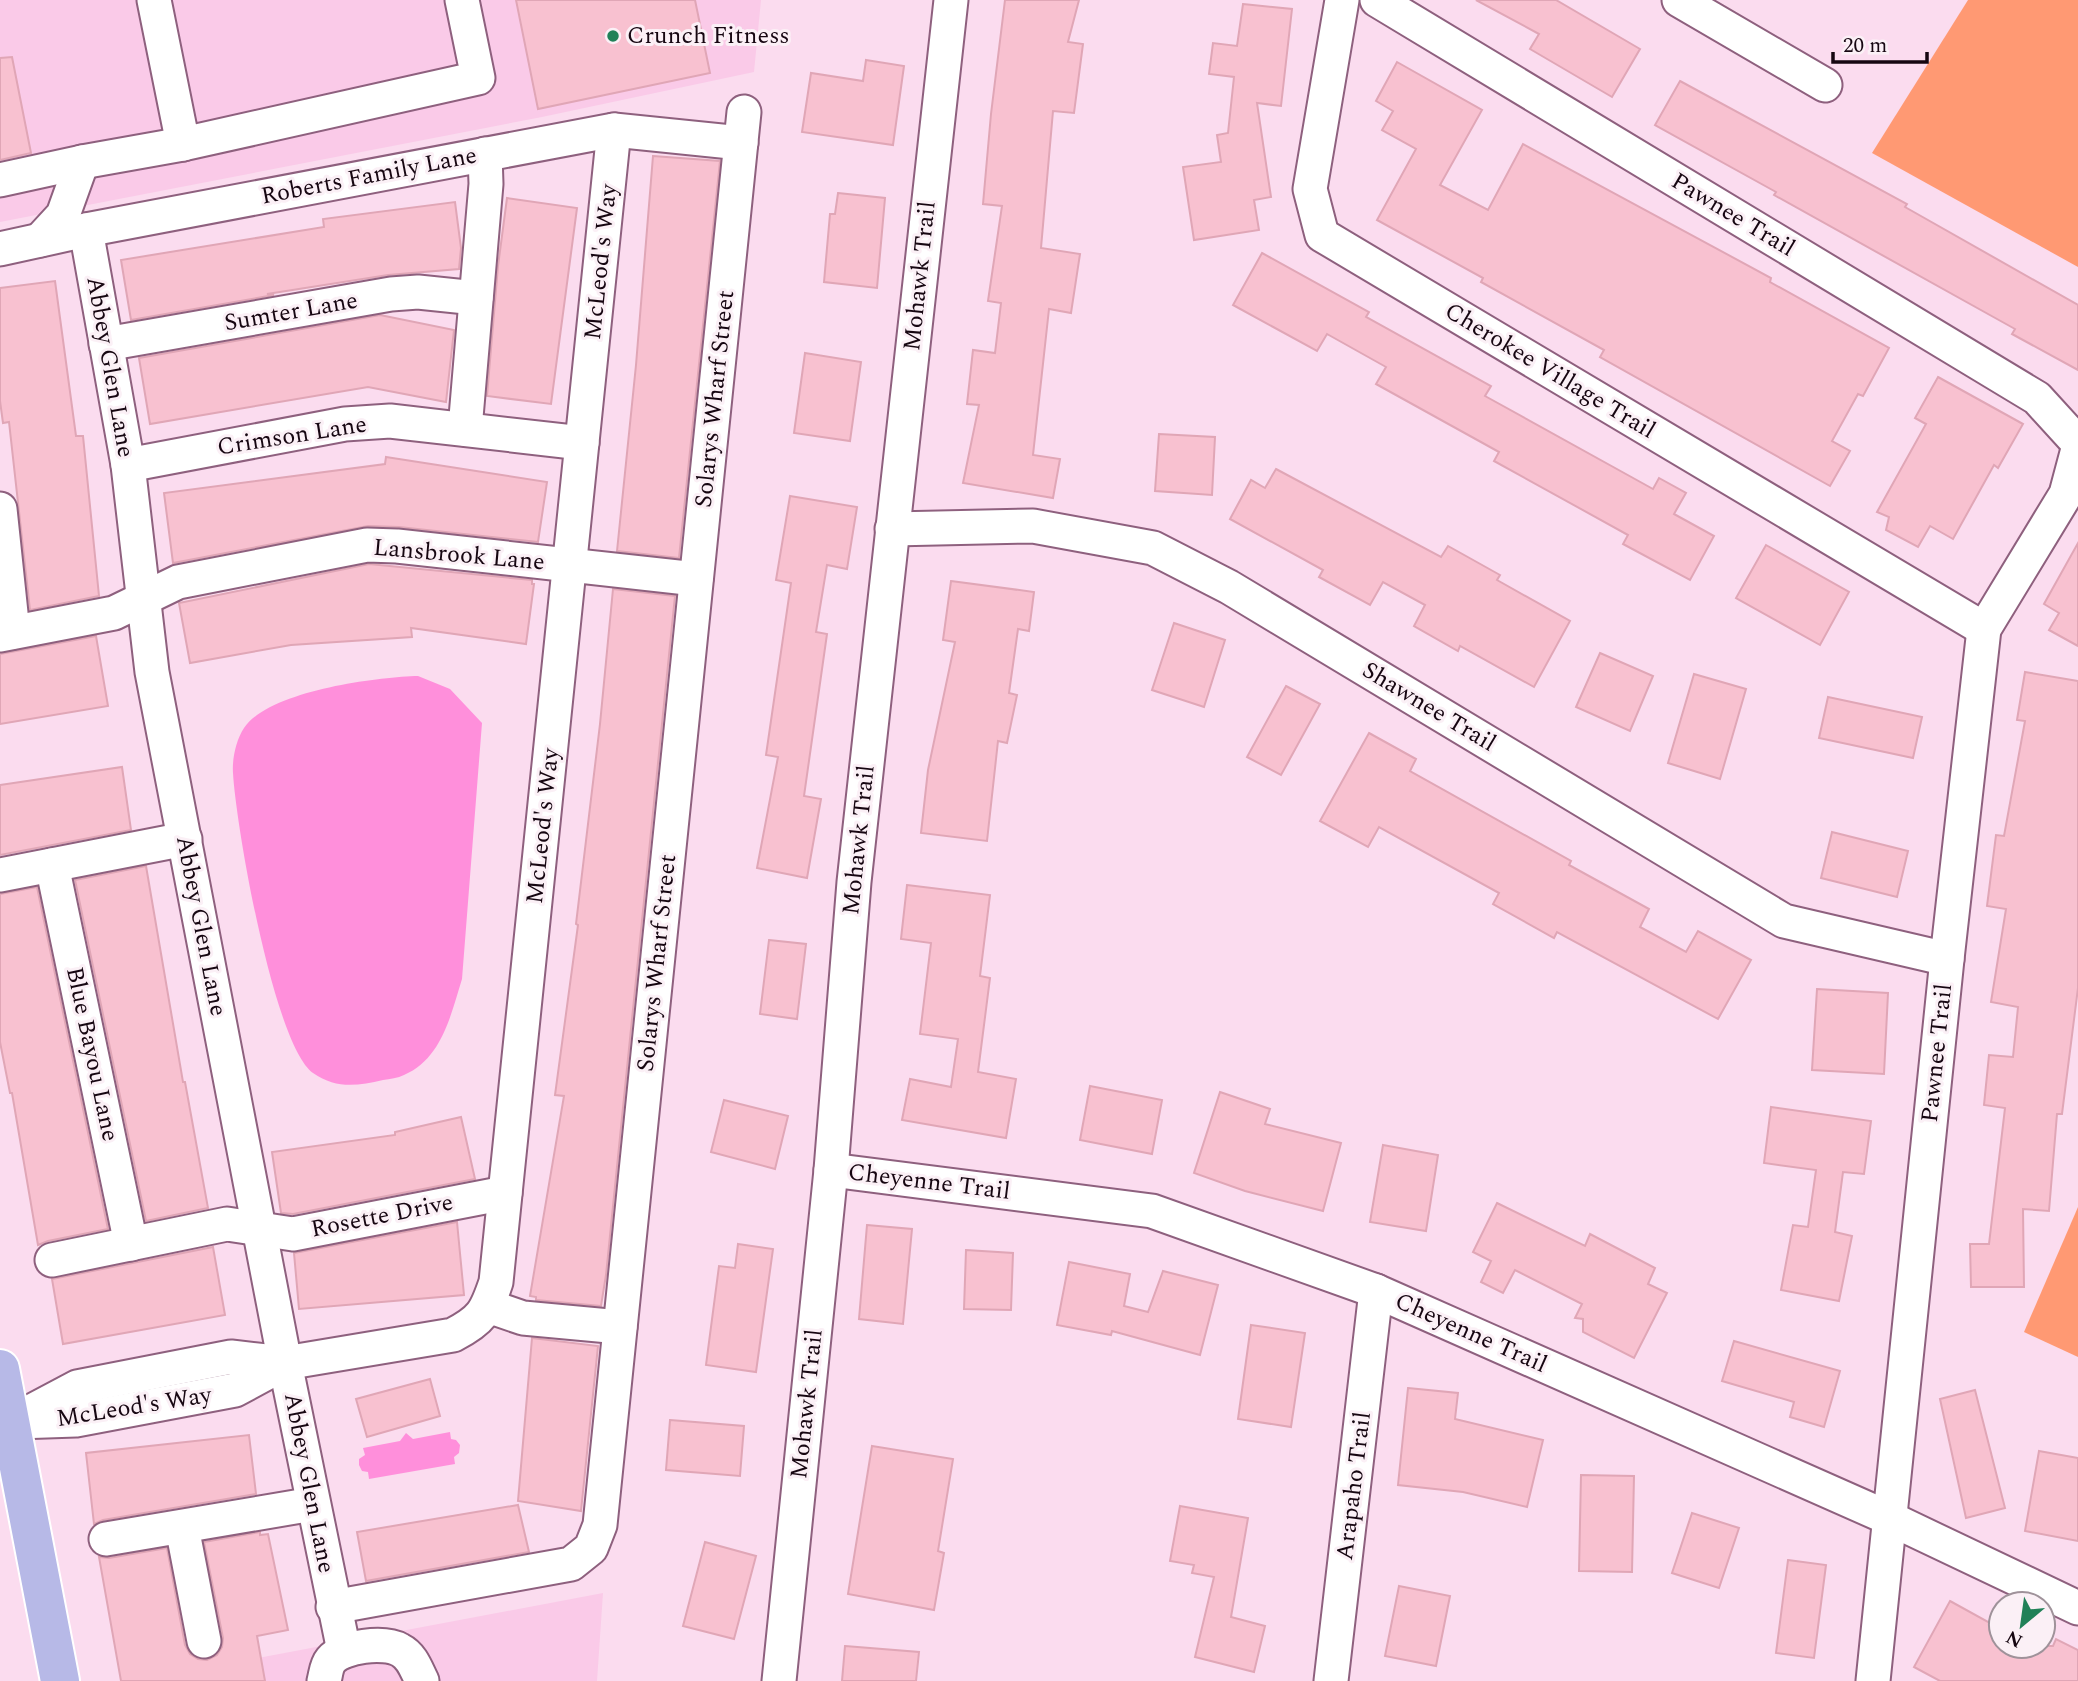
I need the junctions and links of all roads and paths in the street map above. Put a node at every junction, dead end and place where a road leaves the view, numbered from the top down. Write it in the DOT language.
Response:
graph roads {
  1 [pos="154,0"];
  2 [pos="461,0"];
  3 [pos="951,0"];
  4 [pos="1342,0"];
  5 [pos="1377,0"];
  6 [pos="1679,0"];
  7 [pos="1825,85"];
  8 [pos="743,128"];
  9 [pos="614,130"];
  10 [pos="183,144"];
  11 [pos="485,154"];
  12 [pos="82,162"];
  13 [pos="0,180"];
  14 [pos="86,230"];
  15 [pos="40,240"];
  16 [pos="0,249"];
  17 [pos="476,298"];
  18 [pos="106,344"];
  19 [pos="465,429"];
  20 [pos="582,443"];
  21 [pos="2078,443"];
  22 [pos="2078,449"];
  23 [pos="128,465"];
  24 [pos="0,509"];
  25 [pos="892,529"];
  26 [pos="570,565"];
  27 [pos="696,579"];
  28 [pos="144,599"];
  29 [pos="1984,629"];
  30 [pos="7,634"];
  31 [pos="185,839"];
  32 [pos="52,865"];
  33 [pos="0,875"];
  34 [pos="1947,959"];
  35 [pos="831,1170"];
  36 [pos="505,1193"];
  37 [pos="259,1229"];
  38 [pos="131,1244"];
  39 [pos="52,1259"];
  40 [pos="1376,1291"];
  41 [pos="488,1307"];
  42 [pos="620,1327"];
  43 [pos="285,1363"];
  44 [pos="0,1369"];
  45 [pos="5,1424"];
  46 [pos="313,1504"];
  47 [pos="1891,1519"];
  48 [pos="182,1527"];
  49 [pos="106,1539"];
  50 [pos="2078,1608"];
  51 [pos="335,1613"];
  52 [pos="204,1642"];
  53 [pos="344,1651"];
  54 [pos="60,1681"];
  55 [pos="324,1681"];
  56 [pos="422,1681"];
  57 [pos="779,1681"];
  58 [pos="1331,1681"];
  59 [pos="1873,1681"];
  1 -- 10 [label="street"];
  2 -- 10 [label="street"];
  3 -- 25 [label="street, Mohawk Trail"];
  4 -- 29 [label="street, Cherokee Village Trail"];
  5 -- 21 [label="street, Pawnee Trail"];
  6 -- 7 [label="street"];
  8 -- 9 [label="street, Roberts Family Lane"];
  8 -- 27 [label="street, Solarys Wharf Street"];
  9 -- 11 [label="street, Roberts Family Lane"];
  9 -- 20 [label="street, McLeod's Way"];
  10 -- 12 [label="street"];
  11 -- 14 [label="street, Roberts Family Lane"];
  11 -- 17 [label="street"];
  12 -- 13 [label="street"];
  12 -- 15 [label="street"];
  14 -- 15 [label="street, Roberts Family Lane"];
  14 -- 18 [label="street, Abbey Glen Lane"];
  15 -- 16 [label="street, Roberts Family Lane"];
  17 -- 18 [label="street, Sumter Lane"];
  17 -- 19 [label="street"];
  18 -- 23 [label="street, Abbey Glen Lane"];
  19 -- 20 [label="street, Crimson Lane"];
  19 -- 23 [label="street, Crimson Lane"];
  20 -- 26 [label="street, McLeod's Way"];
  22 -- 29 [label="street, Pawnee Trail"];
  23 -- 28 [label="street, Abbey Glen Lane"];
  24 -- 30 [label="street"];
  25 -- 34 [label="street, Shawnee Trail"];
  25 -- 35 [label="street, Mohawk Trail"];
  26 -- 27 [label="street, Lansbrook Lane"];
  26 -- 28 [label="street, Lansbrook Lane"];
  26 -- 36 [label="street, McLeod's Way"];
  27 -- 42 [label="street, Solarys Wharf Street"];
  28 -- 30 [label="street, Lansbrook Lane"];
  28 -- 31 [label="street, Abbey Glen Lane"];
  29 -- 34 [label="street, Pawnee Trail"];
  31 -- 32 [label="street"];
  31 -- 37 [label="street, Abbey Glen Lane"];
  32 -- 33 [label="street"];
  32 -- 38 [label="street, Blue Bayou Lane"];
  34 -- 47 [label="street, Pawnee Trail"];
  35 -- 40 [label="street, Cheyenne Trail"];
  35 -- 57 [label="street, Mohawk Trail"];
  36 -- 37 [label="street, Rosette Drive"];
  36 -- 41 [label="street, McLeod's Way"];
  37 -- 38 [label="street"];
  37 -- 43 [label="street, Abbey Glen Lane"];
  38 -- 39 [label="street"];
  40 -- 47 [label="street, Cheyenne Trail"];
  40 -- 58 [label="street, Arapaho Trail"];
  41 -- 42 [label="street"];
  41 -- 43 [label="street, McLeod's Way"];
  42 -- 51 [label="street, Solarys Wharf Street"];
  43 -- 45 [label="street, McLeod's Way"];
  43 -- 46 [label="street, Abbey Glen Lane"];
  44 -- 45 [label="main road"];
  45 -- 54 [label="main road"];
  46 -- 48 [label="street"];
  46 -- 51 [label="street, Abbey Glen Lane"];
  47 -- 50 [label="street, Cheyenne Trail"];
  47 -- 59 [label="street, Pawnee Trail"];
  48 -- 49 [label="street"];
  48 -- 52 [label="street"];
  51 -- 53 [label="street, Abbey Glen Lane"];
  53 -- 55 [label="street"];
  53 -- 56 [label="street"];
}
